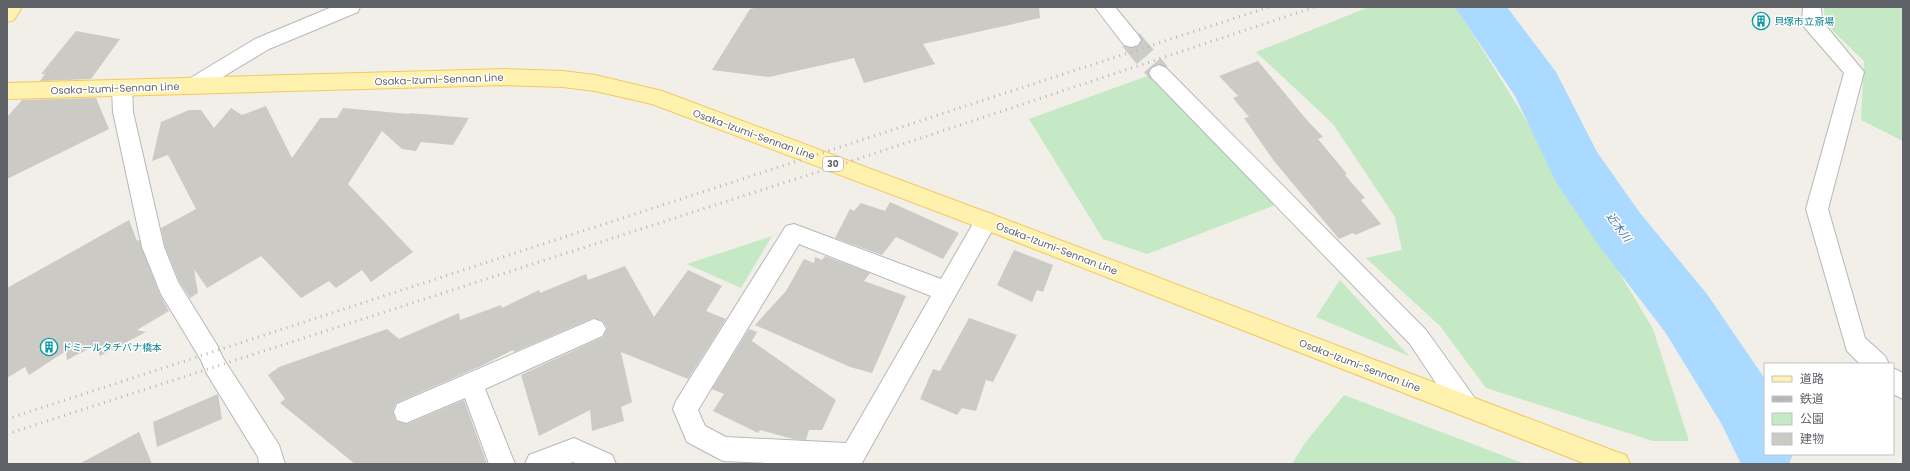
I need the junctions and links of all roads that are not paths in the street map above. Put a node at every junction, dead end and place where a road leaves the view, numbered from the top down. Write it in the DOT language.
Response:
graph roads {
  1 [pos="13,7"];
  2 [pos="351,7"];
  3 [pos="1104,7"];
  4 [pos="1812,7"];
  5 [pos="7,15"];
  6 [pos="1131,40"];
  7 [pos="1159,73"];
  8 [pos="194,85"];
  9 [pos="122,88"];
  10 [pos="7,91"];
  11 [pos="986,221"];
  12 [pos="946,291"];
  13 [pos="594,329"];
  14 [pos="1876,363"];
  15 [pos="1894,380"];
  16 [pos="471,383"];
  17 [pos="1903,388"];
  18 [pos="1465,405"];
  19 [pos="406,412"];
  20 [pos="272,464"];
  21 [pos="502,464"];
  22 [pos="538,464"];
  23 [pos="603,464"];
  24 [pos="1617,464"];
  1 -- 5 [label="main road"];
  2 -- 8 [label="street"];
  3 -- 6 [label="street"];
  4 -- 14 [label="street"];
  7 -- 18 [label="street"];
  8 -- 9 [label="main road, Osaka-Izumi-Sennan Line / 30"];
  8 -- 11 [label="main road, Osaka-Izumi-Sennan Line / 30"];
  9 -- 10 [label="main road, Osaka-Izumi-Sennan Line / 30"];
  9 -- 20 [label="street"];
  11 -- 12 [label="street"];
  11 -- 18 [label="main road, Osaka-Izumi-Sennan Line / 30"];
  12 -- 12 [label="street"];
  13 -- 16 [label="street"];
  15 -- 17 [label="street"];
  16 -- 19 [label="street"];
  16 -- 21 [label="street"];
  18 -- 24 [label="main road, Osaka-Izumi-Sennan Line / 30"];
  22 -- 23 [label="street"];
}
